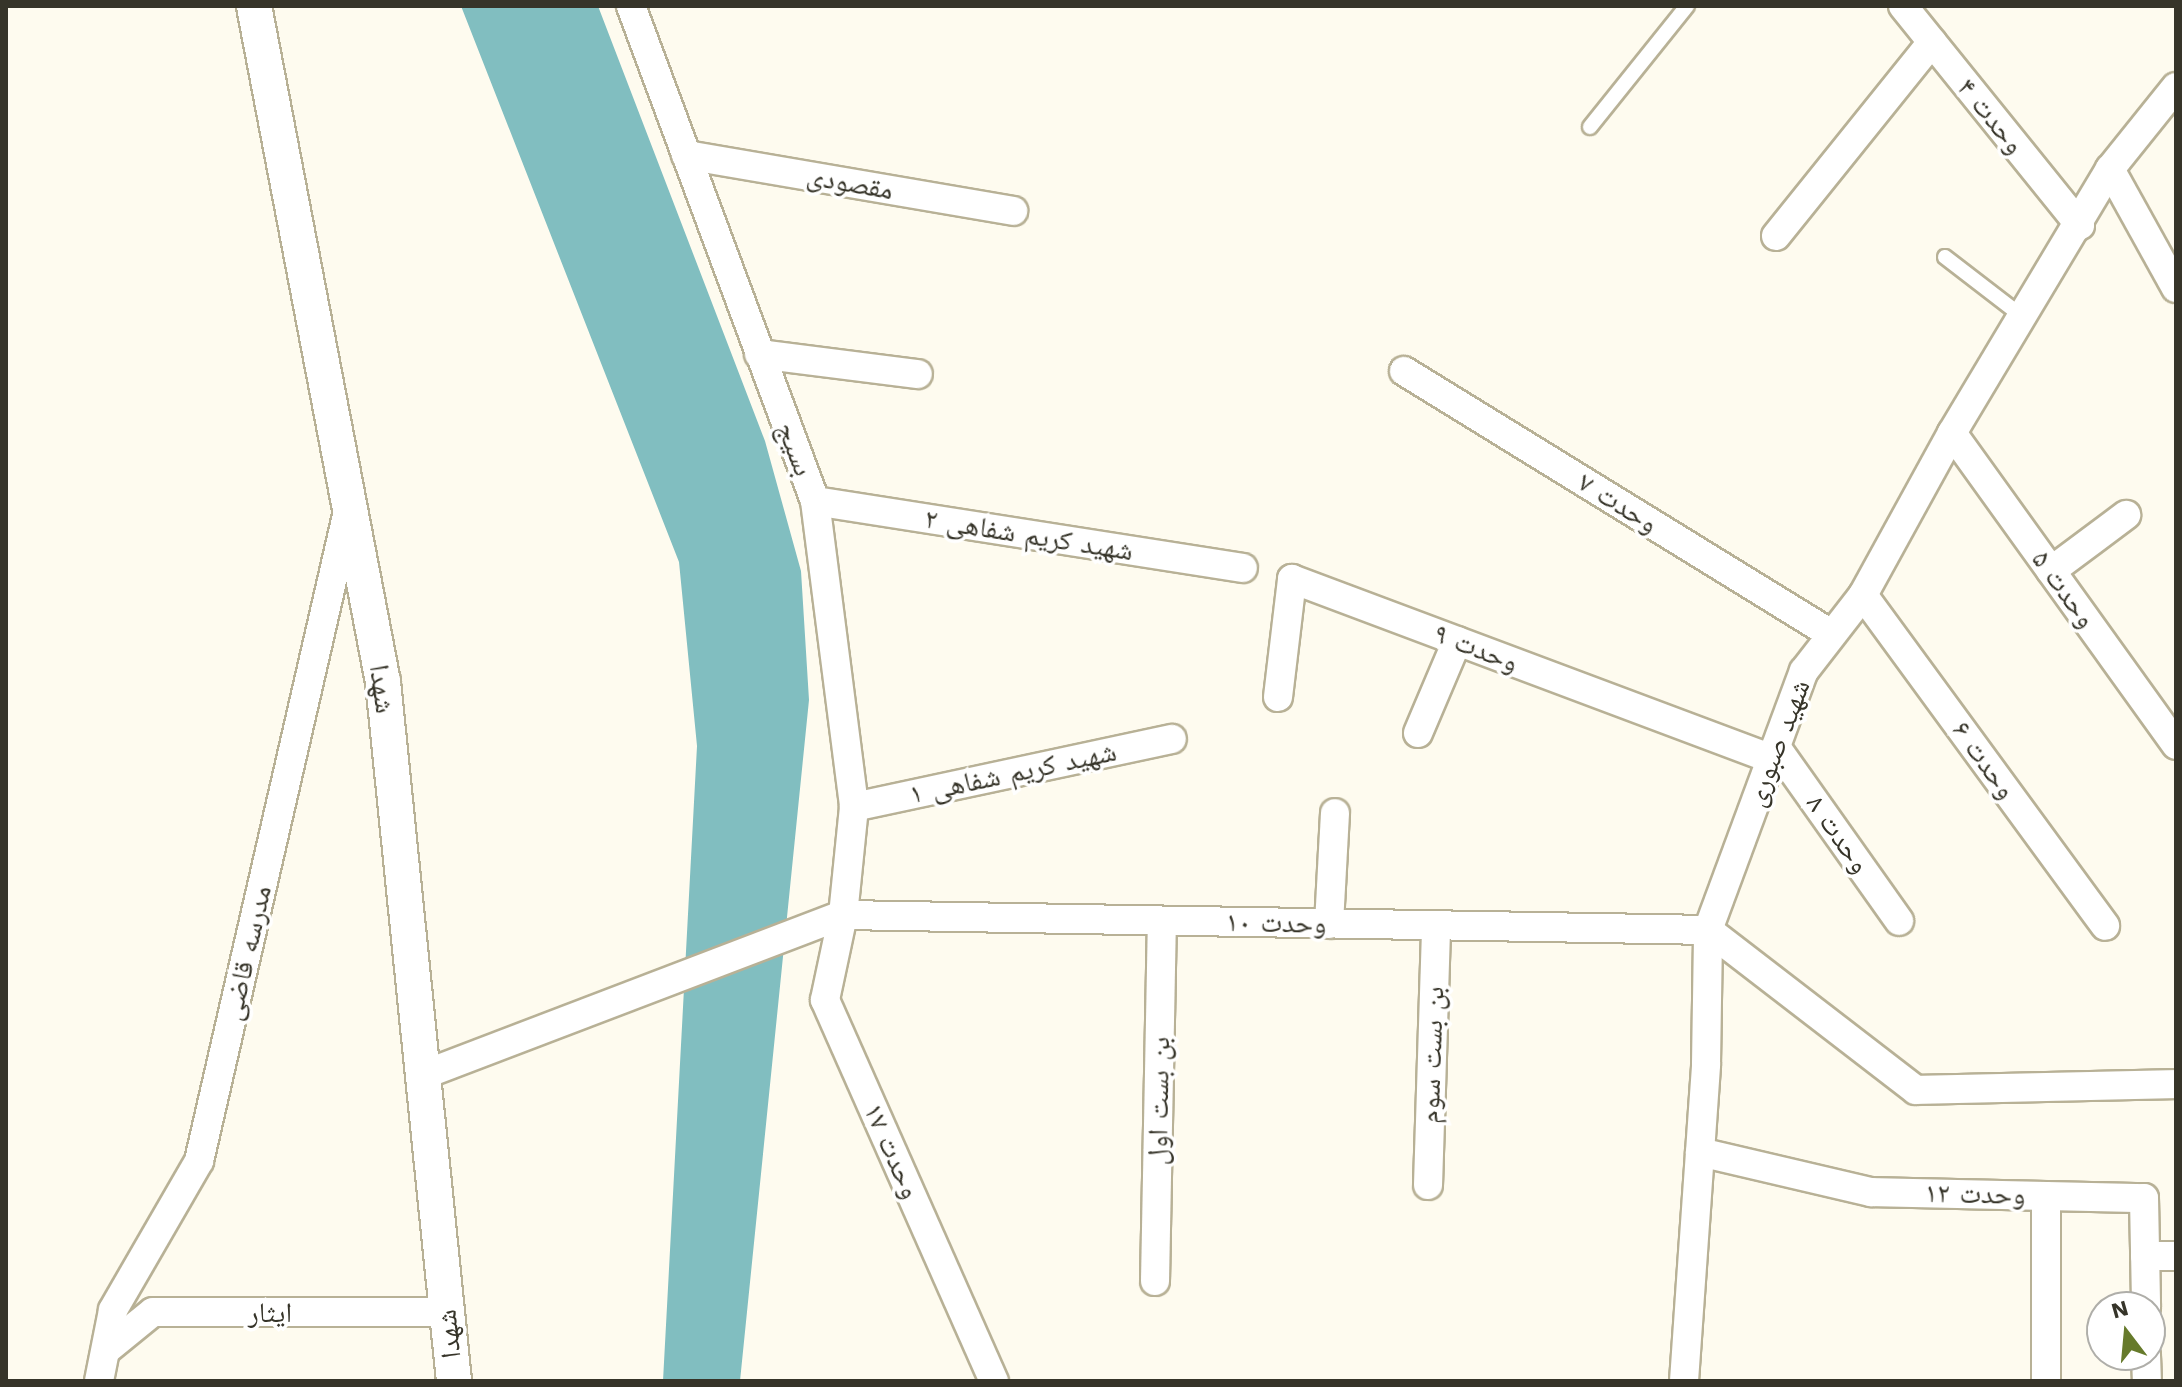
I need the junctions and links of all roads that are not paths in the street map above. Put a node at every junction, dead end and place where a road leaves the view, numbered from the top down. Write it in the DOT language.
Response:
graph roads {
  1 [pos="254,6"];
  2 [pos="631,6"];
  3 [pos="1687,6"];
  4 [pos="1903,6"];
  5 [pos="1932,42"];
  6 [pos="2176,87"];
  7 [pos="1590,127"];
  8 [pos="686,155"];
  9 [pos="2110,169"];
  10 [pos="1013,211"];
  11 [pos="2080,225"];
  12 [pos="1776,236"];
  13 [pos="1945,257"];
  14 [pos="2176,288"];
  15 [pos="2023,317"];
  16 [pos="759,354"];
  17 [pos="1404,371"];
  18 [pos="918,374"];
  19 [pos="1952,433"];
  20 [pos="815,501"];
  21 [pos="349,507"];
  22 [pos="2126,515"];
  23 [pos="1243,568"];
  24 [pos="2051,571"];
  25 [pos="1863,595"];
  26 [pos="1831,634"];
  27 [pos="1457,641"];
  28 [pos="1278,697"];
  29 [pos="1418,733"];
  30 [pos="1172,739"];
  31 [pos="2176,745"];
  32 [pos="1774,753"];
  33 [pos="854,807"];
  34 [pos="1335,813"];
  35 [pos="843,915"];
  36 [pos="1162,921"];
  37 [pos="1899,921"];
  38 [pos="1329,924"];
  39 [pos="1436,925"];
  40 [pos="2105,926"];
  41 [pos="1708,930"];
  42 [pos="423,1075"];
  43 [pos="2176,1084"];
  44 [pos="1700,1152"];
  45 [pos="1428,1185"];
  46 [pos="2046,1196"];
  47 [pos="2145,1256"];
  48 [pos="2176,1256"];
  49 [pos="1155,1281"];
  50 [pos="2146,1291"];
  51 [pos="447,1312"];
  52 [pos="106,1350"];
  53 [pos="99,1381"];
  54 [pos="454,1381"];
  55 [pos="994,1381"];
  56 [pos="1684,1381"];
  57 [pos="2046,1381"];
  1 -- 21 [label="street, شهدا"];
  2 -- 8 [label="street, بسیج"];
  3 -- 7 [label="lane"];
  4 -- 5 [label="street, وحدت ۴"];
  5 -- 11 [label="street, وحدت ۴"];
  5 -- 12 [label="street"];
  6 -- 9 [label="street, شهید صبوری"];
  8 -- 10 [label="street, مقصودی"];
  8 -- 16 [label="street, بسیج"];
  9 -- 11 [label="street, شهید صبوری"];
  9 -- 14 [label="street"];
  11 -- 15 [label="street, شهید صبوری"];
  13 -- 15 [label="lane"];
  15 -- 19 [label="street, شهید صبوری"];
  16 -- 18 [label="street"];
  16 -- 20 [label="street, بسیج"];
  17 -- 26 [label="street, وحدت ۷"];
  19 -- 24 [label="street, وحدت ۵"];
  19 -- 25 [label="street, شهید صبوری"];
  20 -- 23 [label="street, شهید کریم شفاهی ۲"];
  20 -- 33 [label="street, بسیج"];
  21 -- 42 [label="street, شهدا"];
  21 -- 52 [label="street, مدرسه قاضی"];
  22 -- 24 [label="street"];
  24 -- 31 [label="street, وحدت ۵"];
  25 -- 26 [label="street, شهید صبوری"];
  25 -- 40 [label="street, وحدت ۶"];
  26 -- 32 [label="street, شهید صبوری"];
  27 -- 28 [label="street, وحدت ۹"];
  27 -- 29 [label="street"];
  27 -- 32 [label="street, وحدت ۹"];
  30 -- 33 [label="street, شهید کریم شفاهی ۱"];
  32 -- 37 [label="street, وحدت ۸"];
  32 -- 41 [label="street, شهید صبوری"];
  33 -- 35 [label="street, بسیج"];
  34 -- 38 [label="street"];
  35 -- 36 [label="street, وحدت ۱۰"];
  35 -- 42 [label="street"];
  35 -- 55 [label="street, وحدت ۱۷"];
  36 -- 38 [label="street, وحدت ۱۰"];
  36 -- 49 [label="street, بن بست اول"];
  38 -- 39 [label="street, وحدت ۱۰"];
  39 -- 41 [label="street, وحدت ۱۰"];
  39 -- 45 [label="street, بن بست سوم"];
  41 -- 43 [label="street"];
  41 -- 44 [label="street, شهید صبوری"];
  42 -- 51 [label="street, شهدا"];
  44 -- 46 [label="street, وحدت ۱۲"];
  44 -- 56 [label="street, شهید صبوری"];
  46 -- 47 [label="street, وحدت ۱۲"];
  46 -- 57 [label="street"];
  47 -- 48 [label="street"];
  47 -- 50 [label="street, وحدت ۱۲"];
  51 -- 52 [label="street, ایثار"];
  51 -- 54 [label="street, شهدا"];
  52 -- 53 [label="street, مدرسه قاضی"];
}
